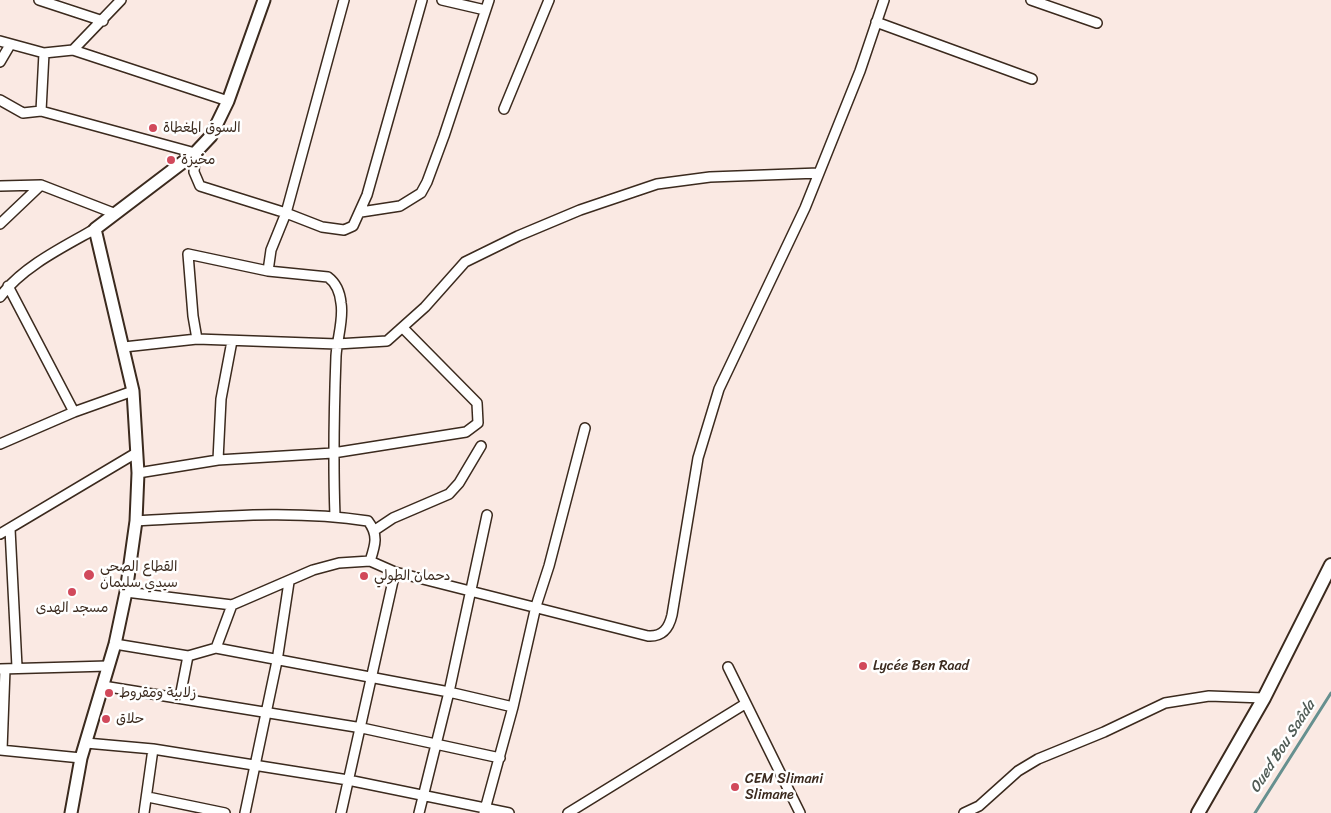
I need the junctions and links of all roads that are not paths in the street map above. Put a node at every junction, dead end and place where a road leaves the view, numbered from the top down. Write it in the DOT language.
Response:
graph roads {
  1 [pos="39,0"];
  2 [pos="121,0"];
  3 [pos="264,0"];
  4 [pos="344,0"];
  5 [pos="422,0"];
  6 [pos="442,0"];
  7 [pos="489,0"];
  8 [pos="549,0"];
  9 [pos="873,0"];
  10 [pos="1031,0"];
  11 [pos="883,2"];
  12 [pos="484,10"];
  13 [pos="103,21"];
  14 [pos="876,22"];
  15 [pos="1097,22"];
  16 [pos="0,41"];
  17 [pos="10,45"];
  18 [pos="73,50"];
  19 [pos="44,53"];
  20 [pos="0,62"];
  21 [pos="1032,79"];
  22 [pos="0,100"];
  23 [pos="228,101"];
  24 [pos="504,109"];
  25 [pos="41,111"];
  26 [pos="195,153"];
  27 [pos="819,173"];
  28 [pos="41,185"];
  29 [pos="0,186"];
  30 [pos="361,212"];
  31 [pos="286,213"];
  32 [pos="116,214"];
  33 [pos="0,224"];
  34 [pos="95,229"];
  35 [pos="268,271"];
  36 [pos="8,286"];
  37 [pos="0,298"];
  38 [pos="402,328"];
  39 [pos="197,339"];
  40 [pos="232,341"];
  41 [pos="337,344"];
  42 [pos="124,347"];
  43 [pos="133,391"];
  44 [pos="74,412"];
  45 [pos="585,428"];
  46 [pos="0,444"];
  47 [pos="481,446"];
  48 [pos="136,453"];
  49 [pos="333,454"];
  50 [pos="218,460"];
  51 [pos="138,473"];
  52 [pos="486,515"];
  53 [pos="335,516"];
  54 [pos="136,521"];
  55 [pos="10,529"];
  56 [pos="375,530"];
  57 [pos="0,534"];
  58 [pos="370,561"];
  59 [pos="1331,565"];
  60 [pos="394,572"];
  61 [pos="289,582"];
  62 [pos="471,591"];
  63 [pos="126,592"];
  64 [pos="232,605"];
  65 [pos="536,606"];
  66 [pos="115,644"];
  67 [pos="216,648"];
  68 [pos="188,656"];
  69 [pos="277,661"];
  70 [pos="108,666"];
  71 [pos="17,667"];
  72 [pos="728,667"];
  73 [pos="2,669"];
  74 [pos="371,678"];
  75 [pos="103,686"];
  76 [pos="449,692"];
  77 [pos="180,697"];
  78 [pos="1264,698"];
  79 [pos="745,704"];
  80 [pos="513,707"];
  81 [pos="267,712"];
  82 [pos="362,728"];
  83 [pos="86,743"];
  84 [pos="436,744"];
  85 [pos="153,748"];
  86 [pos="1,750"];
  87 [pos="81,758"];
  88 [pos="500,758"];
  89 [pos="254,765"];
  90 [pos="348,780"];
  91 [pos="423,795"];
  92 [pos="148,797"];
  93 [pos="484,811"];
  94 [pos="71,813"];
  95 [pos="144,813"];
  96 [pos="225,813"];
  97 [pos="245,813"];
  98 [pos="341,813"];
  99 [pos="419,813"];
  100 [pos="509,813"];
  101 [pos="568,813"];
  102 [pos="800,813"];
  103 [pos="964,813"];
  104 [pos="1198,813"];
  1 -- 13 [label="street"];
  2 -- 13 [label="street"];
  3 -- 23 [label="street"];
  4 -- 31 [label="street"];
  5 -- 30 [label="street"];
  6 -- 12 [label="street"];
  7 -- 12 [label="street"];
  8 -- 24 [label="street"];
  9 -- 11 [label="street"];
  10 -- 15 [label="street"];
  11 -- 14 [label="street"];
  12 -- 30 [label="street"];
  13 -- 18 [label="street"];
  14 -- 21 [label="street"];
  14 -- 27 [label="street"];
  16 -- 17 [label="street"];
  17 -- 19 [label="street"];
  17 -- 20 [label="street"];
  18 -- 19 [label="street"];
  18 -- 23 [label="street"];
  19 -- 25 [label="street"];
  22 -- 25 [label="street"];
  23 -- 26 [label="street"];
  25 -- 26 [label="street"];
  26 -- 31 [label="street"];
  26 -- 32 [label="street"];
  27 -- 38 [label="street"];
  27 -- 65 [label="street"];
  28 -- 29 [label="street"];
  28 -- 32 [label="street"];
  28 -- 33 [label="street"];
  30 -- 31 [label="street"];
  31 -- 35 [label="street"];
  32 -- 34 [label="street"];
  34 -- 36 [label="street"];
  34 -- 42 [label="street"];
  35 -- 39 [label="street"];
  35 -- 41 [label="street"];
  36 -- 37 [label="street"];
  36 -- 44 [label="street"];
  38 -- 41 [label="street"];
  38 -- 49 [label="street"];
  39 -- 40 [label="street"];
  39 -- 42 [label="street"];
  40 -- 41 [label="street"];
  40 -- 50 [label="street"];
  41 -- 49 [label="street"];
  42 -- 43 [label="street"];
  43 -- 44 [label="street"];
  43 -- 48 [label="street"];
  44 -- 46 [label="street"];
  45 -- 65 [label="street"];
  47 -- 56 [label="street"];
  48 -- 51 [label="street"];
  48 -- 55 [label="street"];
  49 -- 50 [label="street"];
  49 -- 53 [label="street"];
  50 -- 51 [label="street"];
  51 -- 54 [label="street"];
  52 -- 62 [label="street"];
  53 -- 54 [label="street"];
  53 -- 56 [label="street"];
  54 -- 63 [label="street"];
  55 -- 57 [label="street"];
  55 -- 71 [label="street"];
  56 -- 58 [label="street"];
  58 -- 60 [label="street"];
  58 -- 61 [label="street"];
  59 -- 78 [label="main road"];
  60 -- 62 [label="street"];
  60 -- 74 [label="street"];
  61 -- 64 [label="street"];
  61 -- 69 [label="street"];
  62 -- 65 [label="street"];
  62 -- 76 [label="street"];
  63 -- 64 [label="street"];
  63 -- 66 [label="street"];
  64 -- 67 [label="street"];
  65 -- 80 [label="street"];
  66 -- 68 [label="street"];
  66 -- 70 [label="street"];
  67 -- 68 [label="street"];
  67 -- 69 [label="street"];
  68 -- 77 [label="street"];
  69 -- 74 [label="street"];
  69 -- 81 [label="street"];
  70 -- 71 [label="street"];
  70 -- 75 [label="street"];
  71 -- 73 [label="street"];
  72 -- 79 [label="street"];
  73 -- 86 [label="street"];
  74 -- 76 [label="street"];
  74 -- 82 [label="street"];
  75 -- 77 [label="street"];
  75 -- 83 [label="street"];
  76 -- 80 [label="street"];
  76 -- 84 [label="street"];
  77 -- 81 [label="street"];
  78 -- 103 [label="street"];
  78 -- 104 [label="main road"];
  79 -- 101 [label="street"];
  79 -- 102 [label="street"];
  80 -- 88 [label="street"];
  81 -- 82 [label="street"];
  81 -- 89 [label="street"];
  82 -- 84 [label="street"];
  82 -- 90 [label="street"];
  83 -- 85 [label="street"];
  83 -- 87 [label="street"];
  84 -- 88 [label="street"];
  84 -- 91 [label="street"];
  85 -- 89 [label="street"];
  85 -- 92 [label="street"];
  86 -- 87 [label="street"];
  87 -- 94 [label="street"];
  88 -- 93 [label="street"];
  89 -- 90 [label="street"];
  89 -- 97 [label="street"];
  90 -- 91 [label="street"];
  90 -- 98 [label="street"];
  91 -- 93 [label="street"];
  91 -- 99 [label="street"];
  92 -- 95 [label="street"];
  92 -- 96 [label="street"];
  93 -- 100 [label="street"];
}
